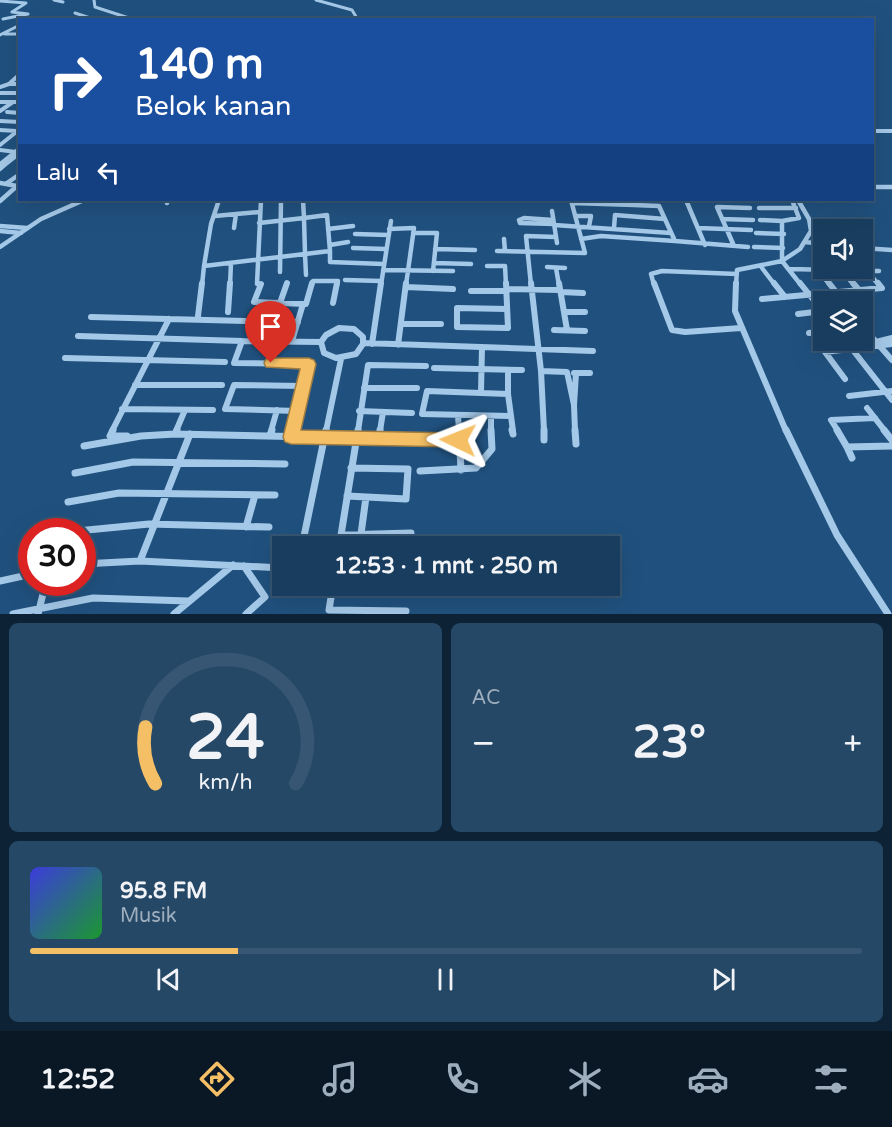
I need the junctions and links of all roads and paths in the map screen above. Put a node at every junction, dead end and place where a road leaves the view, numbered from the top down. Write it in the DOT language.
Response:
graph roads {
  1 [pos="54,0"];
  2 [pos="94,0"];
  3 [pos="316,0"];
  4 [pos="0,1"];
  5 [pos="63,2"];
  6 [pos="75,13"];
  7 [pos="90,18"];
  8 [pos="131,18"];
  9 [pos="357,18"];
  10 [pos="1,19"];
  11 [pos="18,26"];
  12 [pos="18,34"];
  13 [pos="2,35"];
  14 [pos="18,76"];
  15 [pos="9,84"];
  16 [pos="18,84"];
  17 [pos="0,87"];
  18 [pos="0,93"];
  19 [pos="18,93"];
  20 [pos="0,102"];
  21 [pos="14,102"];
  22 [pos="18,102"];
  23 [pos="0,111"];
  24 [pos="7,112"];
  25 [pos="18,113"];
  26 [pos="0,121"];
  27 [pos="18,122"];
  28 [pos="0,130"];
  29 [pos="18,130"];
  30 [pos="874,131"];
  31 [pos="892,131"];
  32 [pos="0,140"];
  33 [pos="6,140"];
  34 [pos="0,145"];
  35 [pos="0,150"];
  36 [pos="18,151"];
  37 [pos="0,164"];
  38 [pos="0,169"];
  39 [pos="17,179"];
  40 [pos="0,183"];
  41 [pos="7,183"];
  42 [pos="18,185"];
  43 [pos="892,187"];
  44 [pos="874,188"];
  45 [pos="0,201"];
  46 [pos="82,201"];
  47 [pos="219,201"];
  48 [pos="261,201"];
  49 [pos="281,201"];
  50 [pos="303,201"];
  51 [pos="571,201"];
  52 [pos="686,201"];
  53 [pos="792,201"];
  54 [pos="799,201"];
  55 [pos="633,202"];
  56 [pos="617,204"];
  57 [pos="750,208"];
  58 [pos="759,208"];
  59 [pos="796,208"];
  60 [pos="552,211"];
  61 [pos="260,212"];
  62 [pos="236,214"];
  63 [pos="615,215"];
  64 [pos="215,216"];
  65 [pos="576,216"];
  66 [pos="304,218"];
  67 [pos="665,219"];
  68 [pos="722,219"];
  69 [pos="753,220"];
  70 [pos="760,220"];
  71 [pos="782,220"];
  72 [pos="280,221"];
  73 [pos="391,221"];
  74 [pos="259,223"];
  75 [pos="554,223"];
  76 [pos="578,225"];
  77 [pos="0,226"];
  78 [pos="353,226"];
  79 [pos="589,226"];
  80 [pos="27,228"];
  81 [pos="234,228"];
  82 [pos="614,228"];
  83 [pos="698,228"];
  84 [pos="328,229"];
  85 [pos="727,229"];
  86 [pos="0,231"];
  87 [pos="21,232"];
  88 [pos="388,232"];
  89 [pos="413,233"];
  90 [pos="671,233"];
  91 [pos="355,234"];
  92 [pos="784,234"];
  93 [pos="504,239"];
  94 [pos="581,239"];
  95 [pos="348,242"];
  96 [pos="675,242"];
  97 [pos="805,242"];
  98 [pos="813,243"];
  99 [pos="705,245"];
  100 [pos="734,246"];
  101 [pos="0,247"];
  102 [pos="330,248"];
  103 [pos="353,248"];
  104 [pos="783,248"];
  105 [pos="386,249"];
  106 [pos="435,249"];
  107 [pos="873,249"];
  108 [pos="475,250"];
  109 [pos="892,250"];
  110 [pos="497,251"];
  111 [pos="505,252"];
  112 [pos="528,252"];
  113 [pos="305,254"];
  114 [pos="280,257"];
  115 [pos="258,260"];
  116 [pos="782,261"];
  117 [pos="231,263"];
  118 [pos="434,263"];
  119 [pos="471,264"];
  120 [pos="204,266"];
  121 [pos="487,266"];
  122 [pos="383,267"];
  123 [pos="547,267"];
  124 [pos="556,267"];
  125 [pos="565,268"];
  126 [pos="762,268"];
  127 [pos="789,269"];
  128 [pos="409,270"];
  129 [pos="813,270"];
  130 [pos="433,271"];
  131 [pos="453,271"];
  132 [pos="873,271"];
  133 [pos="879,271"];
  134 [pos="280,272"];
  135 [pos="737,274"];
  136 [pos="306,275"];
  137 [pos="873,278"];
  138 [pos="825,279"];
  139 [pos="849,279"];
  140 [pos="345,280"];
  141 [pos="381,281"];
  142 [pos="287,283"];
  143 [pos="406,287"];
  144 [pos="453,289"];
  145 [pos="533,289"];
  146 [pos="507,290"];
  147 [pos="859,290"];
  148 [pos="471,291"];
  149 [pos="561,291"];
  150 [pos="835,291"];
  151 [pos="848,291"];
  152 [pos="583,293"];
  153 [pos="809,295"];
  154 [pos="813,295"];
  155 [pos="784,297"];
  156 [pos="762,299"];
  157 [pos="813,300"];
  158 [pos="280,303"];
  159 [pos="333,303"];
  160 [pos="303,304"];
  161 [pos="507,309"];
  162 [pos="228,312"];
  163 [pos="564,312"];
  164 [pos="585,312"];
  165 [pos="813,313"];
  166 [pos="798,314"];
  167 [pos="198,316"];
  168 [pos="91,317"];
  169 [pos="169,320"];
  170 [pos="245,321"];
  171 [pos="253,321"];
  172 [pos="298,322"];
  173 [pos="402,324"];
  174 [pos="441,324"];
  175 [pos="741,328"];
  176 [pos="554,330"];
  177 [pos="567,330"];
  178 [pos="585,331"];
  179 [pos="813,332"];
  180 [pos="809,333"];
  181 [pos="78,336"];
  182 [pos="873,338"];
  183 [pos="892,338"];
  184 [pos="159,339"];
  185 [pos="242,341"];
  186 [pos="292,341"];
  187 [pos="321,342"];
  188 [pos="364,343"];
  189 [pos="372,344"];
  190 [pos="878,344"];
  191 [pos="892,344"];
  192 [pos="398,345"];
  193 [pos="873,345"];
  194 [pos="482,347"];
  195 [pos="539,349"];
  196 [pos="593,351"];
  197 [pos="832,351"];
  198 [pos="854,351"];
  199 [pos="65,358"];
  200 [pos="341,359"];
  201 [pos="148,360"];
  202 [pos="892,360"];
  203 [pos="225,362"];
  204 [pos="426,366"];
  205 [pos="434,368"];
  206 [pos="482,370"];
  207 [pos="508,370"];
  208 [pos="522,370"];
  209 [pos="541,371"];
  210 [pos="567,372"];
  211 [pos="576,373"];
  212 [pos="590,374"];
  213 [pos="845,379"];
  214 [pos="135,384"];
  215 [pos="222,385"];
  216 [pos="303,386"];
  217 [pos="364,388"];
  218 [pos="417,388"];
  219 [pos="889,391"];
  220 [pos="481,393"];
  221 [pos="508,394"];
  222 [pos="849,396"];
  223 [pos="892,400"];
  224 [pos="574,405"];
  225 [pos="867,408"];
  226 [pos="122,409"];
  227 [pos="185,410"];
  228 [pos="213,410"];
  229 [pos="277,410"];
  230 [pos="297,411"];
  231 [pos="359,411"];
  232 [pos="383,412"];
  233 [pos="412,413"];
  234 [pos="458,415"];
  235 [pos="491,416"];
  236 [pos="511,416"];
  237 [pos="875,418"];
  238 [pos="175,434"];
  239 [pos="190,434"];
  240 [pos="513,434"];
  241 [pos="270,435"];
  242 [pos="141,436"];
  243 [pos="291,437"];
  244 [pos="325,438"];
  245 [pos="357,438"];
  246 [pos="379,438"];
  247 [pos="458,440"];
  248 [pos="544,440"];
  249 [pos="892,440"];
  250 [pos="576,444"];
  251 [pos="84,446"];
  252 [pos="892,446"];
  253 [pos="847,447"];
  254 [pos="852,458"];
  255 [pos="177,463"];
  256 [pos="285,464"];
  257 [pos="351,468"];
  258 [pos="461,470"];
  259 [pos="420,471"];
  260 [pos="75,473"];
  261 [pos="165,493"];
  262 [pos="255,495"];
  263 [pos="275,495"];
  264 [pos="347,496"];
  265 [pos="366,497"];
  266 [pos="68,501"];
  267 [pos="154,523"];
  268 [pos="246,526"];
  269 [pos="96,527"];
  270 [pos="269,527"];
  271 [pos="411,533"];
  272 [pos="362,534"];
  273 [pos="304,536"];
  274 [pos="140,561"];
  275 [pos="96,563"];
  276 [pos="233,565"];
  277 [pos="244,566"];
  278 [pos="272,567"];
  279 [pos="18,577"];
  280 [pos="0,581"];
  281 [pos="43,596"];
  282 [pos="331,596"];
  283 [pos="188,601"];
  284 [pos="406,610"];
  285 [pos="39,611"];
  286 [pos="13,614"];
  287 [pos="174,614"];
  288 [pos="246,614"];
  289 [pos="888,614"];
  1 -- 5 [label="street"];
  2 -- 8 [label="street"];
  3 -- 9 [label="street"];
  4 -- 10 [label="street"];
  6 -- 7 [label="street"];
  11 -- 13 [label="street"];
  12 -- 13 [label="street"];
  14 -- 15 [label="street"];
  15 -- 16 [label="street"];
  15 -- 17 [label="street"];
  18 -- 19 [label="street"];
  20 -- 21 [label="street"];
  21 -- 22 [label="street"];
  21 -- 23 [label="street"];
  24 -- 25 [label="street"];
  26 -- 27 [label="street"];
  28 -- 29 [label="street"];
  29 -- 33 [label="street"];
  30 -- 31 [label="street"];
  32 -- 33 [label="street"];
  33 -- 34 [label="street"];
  35 -- 36 [label="street"];
  36 -- 37 [label="street"];
  36 -- 38 [label="street"];
  39 -- 41 [label="street"];
  40 -- 41 [label="street"];
  41 -- 42 [label="street"];
  42 -- 45 [label="street"];
  43 -- 44 [label="street"];
  46 -- 80 [label="street"];
  47 -- 64 [label="street"];
  48 -- 61 [label="street"];
  49 -- 72 [label="street"];
  50 -- 66 [label="street"];
  51 -- 56 [label="street"];
  51 -- 65 [label="street"];
  52 -- 83 [label="street"];
  53 -- 59 [label="street"];
  54 -- 97 [label="street"];
  55 -- 56 [label="street"];
  55 -- 67 [label="street"];
  56 -- 63 [label="street"];
  57 -- 68 [label="street"];
  58 -- 59 [label="street"];
  59 -- 71 [label="street"];
  60 -- 75 [label="street"];
  61 -- 62 [label="street"];
  61 -- 74 [label="street"];
  62 -- 64 [label="street"];
  62 -- 81 [label="street"];
  63 -- 67 [label="street"];
  63 -- 82 [label="street"];
  64 -- 120 [label="street"];
  65 -- 76 [label="street"];
  65 -- 79 [label="street"];
  66 -- 72 [label="street"];
  66 -- 84 [label="street"];
  66 -- 113 [label="street"];
  67 -- 90 [label="street"];
  68 -- 69 [label="street"];
  68 -- 85 [label="street"];
  70 -- 71 [label="street"];
  71 -- 92 [label="street"];
  72 -- 74 [label="street"];
  72 -- 114 [label="street"];
  73 -- 88 [label="street"];
  74 -- 115 [label="street"];
  75 -- 75 [label="street"];
  75 -- 76 [label="street"];
  75 -- 112 [label="street"];
  76 -- 79 [label="street"];
  76 -- 94 [label="street"];
  77 -- 80 [label="street"];
  78 -- 84 [label="street"];
  79 -- 82 [label="street"];
  80 -- 87 [label="street"];
  82 -- 90 [label="street"];
  83 -- 85 [label="street"];
  83 -- 99 [label="street"];
  84 -- 102 [label="street"];
  85 -- 92 [label="street"];
  85 -- 100 [label="street"];
  86 -- 87 [label="street"];
  87 -- 101 [label="street"];
  88 -- 89 [label="street"];
  88 -- 91 [label="street"];
  88 -- 105 [label="street"];
  89 -- 106 [label="street"];
  89 -- 128 [label="street"];
  90 -- 96 [label="street"];
  92 -- 104 [label="street"];
  93 -- 111 [label="street"];
  94 -- 96 [label="street"];
  94 -- 112 [label="street"];
  95 -- 102 [label="street"];
  96 -- 99 [label="street"];
  97 -- 98 [label="street"];
  97 -- 116 [label="street"];
  99 -- 100 [label="street"];
  100 -- 104 [label="street"];
  102 -- 113 [label="street"];
  102 -- 122 [label="street"];
  103 -- 105 [label="street"];
  104 -- 116 [label="street"];
  105 -- 122 [label="street"];
  106 -- 108 [label="street"];
  106 -- 118 [label="street"];
  107 -- 109 [label="street"];
  110 -- 111 [label="street"];
  111 -- 112 [label="street"];
  112 -- 145 [label="street"];
  113 -- 114 [label="street"];
  113 -- 136 [label="street"];
  114 -- 115 [label="street"];
  114 -- 134 [label="street"];
  115 -- 117 [label="street"];
  115 -- 158 [label="street"];
  116 -- 127 [label="street"];
  116 -- 135 [label="street"];
  117 -- 120 [label="street"];
  117 -- 162 [label="street"];
  118 -- 119 [label="street"];
  118 -- 130 [label="street"];
  120 -- 167 [label="street"];
  121 -- 146 [label="street"];
  122 -- 128 [label="street"];
  122 -- 141 [label="street"];
  123 -- 124 [label="street"];
  124 -- 125 [label="street"];
  124 -- 149 [label="street"];
  126 -- 155 [label="street"];
  127 -- 129 [label="street"];
  127 -- 153 [label="street"];
  128 -- 130 [label="street"];
  128 -- 143 [label="street"];
  130 -- 131 [label="street"];
  132 -- 133 [label="street"];
  135 -- 175 [label="street"];
  135 -- 175 [label="street"];
  137 -- 147 [label="street"];
  138 -- 150 [label="street"];
  139 -- 147 [label="street"];
  140 -- 141 [label="street"];
  141 -- 189 [label="street"];
  142 -- 158 [label="street"];
  143 -- 144 [label="street"];
  143 -- 173 [label="street"];
  145 -- 146 [label="street"];
  145 -- 149 [label="street"];
  145 -- 195 [label="street"];
  146 -- 148 [label="street"];
  146 -- 161 [label="street"];
  147 -- 151 [label="street"];
  149 -- 152 [label="street"];
  149 -- 163 [label="street"];
  153 -- 154 [label="street"];
  153 -- 155 [label="street"];
  153 -- 157 [label="street"];
  155 -- 156 [label="street"];
  158 -- 160 [label="street"];
  159 -- 160 [label="street"];
  160 -- 172 [label="street"];
  161 -- 161 [label="street"];
  163 -- 164 [label="street"];
  163 -- 177 [label="street"];
  165 -- 166 [label="street"];
  168 -- 169 [label="street"];
  169 -- 170 [label="street"];
  169 -- 184 [label="street"];
  171 -- 172 [label="street"];
  172 -- 186 [label="street"];
  173 -- 174 [label="street"];
  173 -- 192 [label="street"];
  175 -- 289 [label="street"];
  176 -- 177 [label="street"];
  177 -- 178 [label="street"];
  179 -- 180 [label="street"];
  181 -- 184 [label="street"];
  182 -- 190 [label="street"];
  183 -- 190 [label="street"];
  184 -- 185 [label="street"];
  184 -- 201 [label="street"];
  185 -- 186 [label="street"];
  185 -- 216 [label="street"];
  186 -- 187 [label="street"];
  187 -- 188 [label="street"];
  187 -- 200 [label="street"];
  188 -- 189 [label="street"];
  188 -- 200 [label="street"];
  189 -- 192 [label="street"];
  190 -- 191 [label="street"];
  190 -- 193 [label="street"];
  190 -- 202 [label="street"];
  192 -- 194 [label="street"];
  194 -- 195 [label="street"];
  194 -- 206 [label="street"];
  195 -- 196 [label="street"];
  195 -- 209 [label="street"];
  197 -- 213 [label="street"];
  198 -- 219 [label="street"];
  199 -- 201 [label="street"];
  200 -- 244 [label="street"];
  201 -- 203 [label="street"];
  201 -- 214 [label="street"];
  204 -- 217 [label="street"];
  205 -- 206 [label="street"];
  206 -- 207 [label="street"];
  206 -- 220 [label="street"];
  207 -- 208 [label="street"];
  207 -- 221 [label="street"];
  209 -- 210 [label="street"];
  209 -- 248 [label="street"];
  210 -- 211 [label="street"];
  210 -- 224 [label="street"];
  211 -- 212 [label="street"];
  211 -- 224 [label="street"];
  214 -- 215 [label="street"];
  214 -- 226 [label="street"];
  216 -- 229 [label="street"];
  216 -- 230 [label="street"];
  217 -- 218 [label="street"];
  217 -- 231 [label="street"];
  219 -- 222 [label="street"];
  219 -- 223 [label="street"];
  220 -- 221 [label="street"];
  220 -- 234 [label="street"];
  221 -- 236 [label="street"];
  224 -- 250 [label="street"];
  225 -- 237 [label="street"];
  226 -- 227 [label="street"];
  226 -- 242 [label="street"];
  227 -- 228 [label="street"];
  227 -- 238 [label="street"];
  229 -- 230 [label="street"];
  229 -- 241 [label="street"];
  230 -- 243 [label="street"];
  231 -- 232 [label="street"];
  231 -- 245 [label="street"];
  232 -- 233 [label="street"];
  232 -- 246 [label="street"];
  234 -- 235 [label="street"];
  234 -- 247 [label="street"];
  235 -- 236 [label="street"];
  235 -- 258 [label="street"];
  236 -- 240 [label="street"];
  237 -- 249 [label="street"];
  237 -- 253 [label="street"];
  238 -- 239 [label="street"];
  238 -- 242 [label="street"];
  239 -- 241 [label="street"];
  239 -- 255 [label="street"];
  241 -- 243 [label="street"];
  242 -- 251 [label="street"];
  243 -- 244 [label="street"];
  244 -- 245 [label="street"];
  244 -- 273 [label="street"];
  245 -- 246 [label="street"];
  245 -- 257 [label="street"];
  246 -- 247 [label="street"];
  247 -- 258 [label="street"];
  252 -- 253 [label="street"];
  253 -- 254 [label="street"];
  255 -- 256 [label="street"];
  255 -- 260 [label="street"];
  255 -- 261 [label="street"];
  257 -- 264 [label="street"];
  257 -- 265 [label="street"];
  258 -- 259 [label="street"];
  261 -- 262 [label="street"];
  261 -- 266 [label="street"];
  261 -- 267 [label="street"];
  262 -- 263 [label="street"];
  262 -- 268 [label="street"];
  264 -- 265 [label="street"];
  264 -- 272 [label="street"];
  265 -- 272 [label="street"];
  267 -- 268 [label="street"];
  267 -- 269 [label="street"];
  267 -- 274 [label="street"];
  268 -- 270 [label="street"];
  271 -- 272 [label="street"];
  274 -- 275 [label="street"];
  274 -- 276 [label="street"];
  276 -- 277 [label="street"];
  276 -- 283 [label="street"];
  277 -- 278 [label="street"];
  277 -- 288 [label="street"];
  279 -- 280 [label="street"];
  281 -- 285 [label="street"];
  282 -- 284 [label="street"];
  283 -- 285 [label="street"];
  283 -- 287 [label="street"];
  285 -- 286 [label="street"];
}
